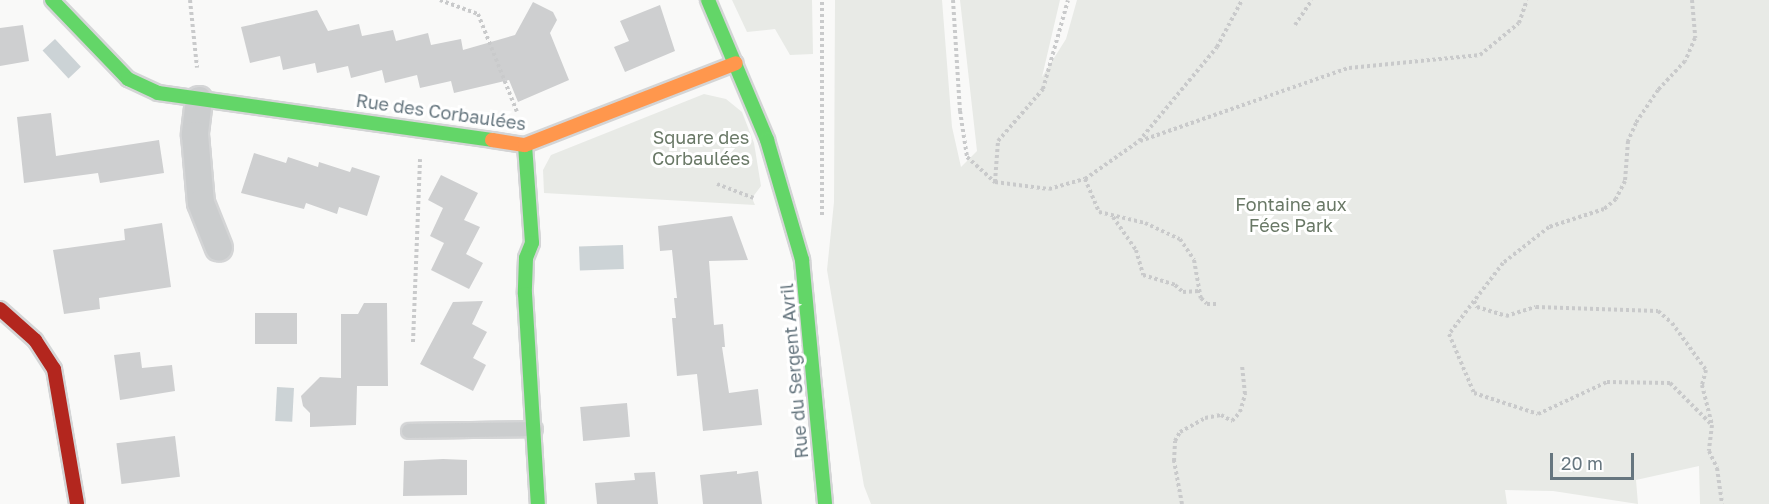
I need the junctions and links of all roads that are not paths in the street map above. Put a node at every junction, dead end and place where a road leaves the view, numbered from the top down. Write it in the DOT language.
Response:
graph roads {
  1 [pos="52,0"];
  2 [pos="708,0"];
  3 [pos="736,63"];
  4 [pos="200,100"];
  5 [pos="525,145"];
  6 [pos="219,248"];
  7 [pos="0,309"];
  8 [pos="535,429"];
  9 [pos="409,430"];
  10 [pos="77,504"];
  11 [pos="538,504"];
  12 [pos="825,504"];
  1 -- 4 [label="street, Rue des Corbaulées"];
  2 -- 3 [label="street, Rue du Sergent Avril"];
  3 -- 5 [label="street, Rue des Corbaulées"];
  3 -- 12 [label="street, Rue du Sergent Avril"];
  4 -- 5 [label="street, Rue des Corbaulées"];
  4 -- 6 [label="street"];
  5 -- 8 [label="street"];
  7 -- 10 [label="street"];
  8 -- 9 [label="lane"];
  8 -- 11 [label="street"];
}
